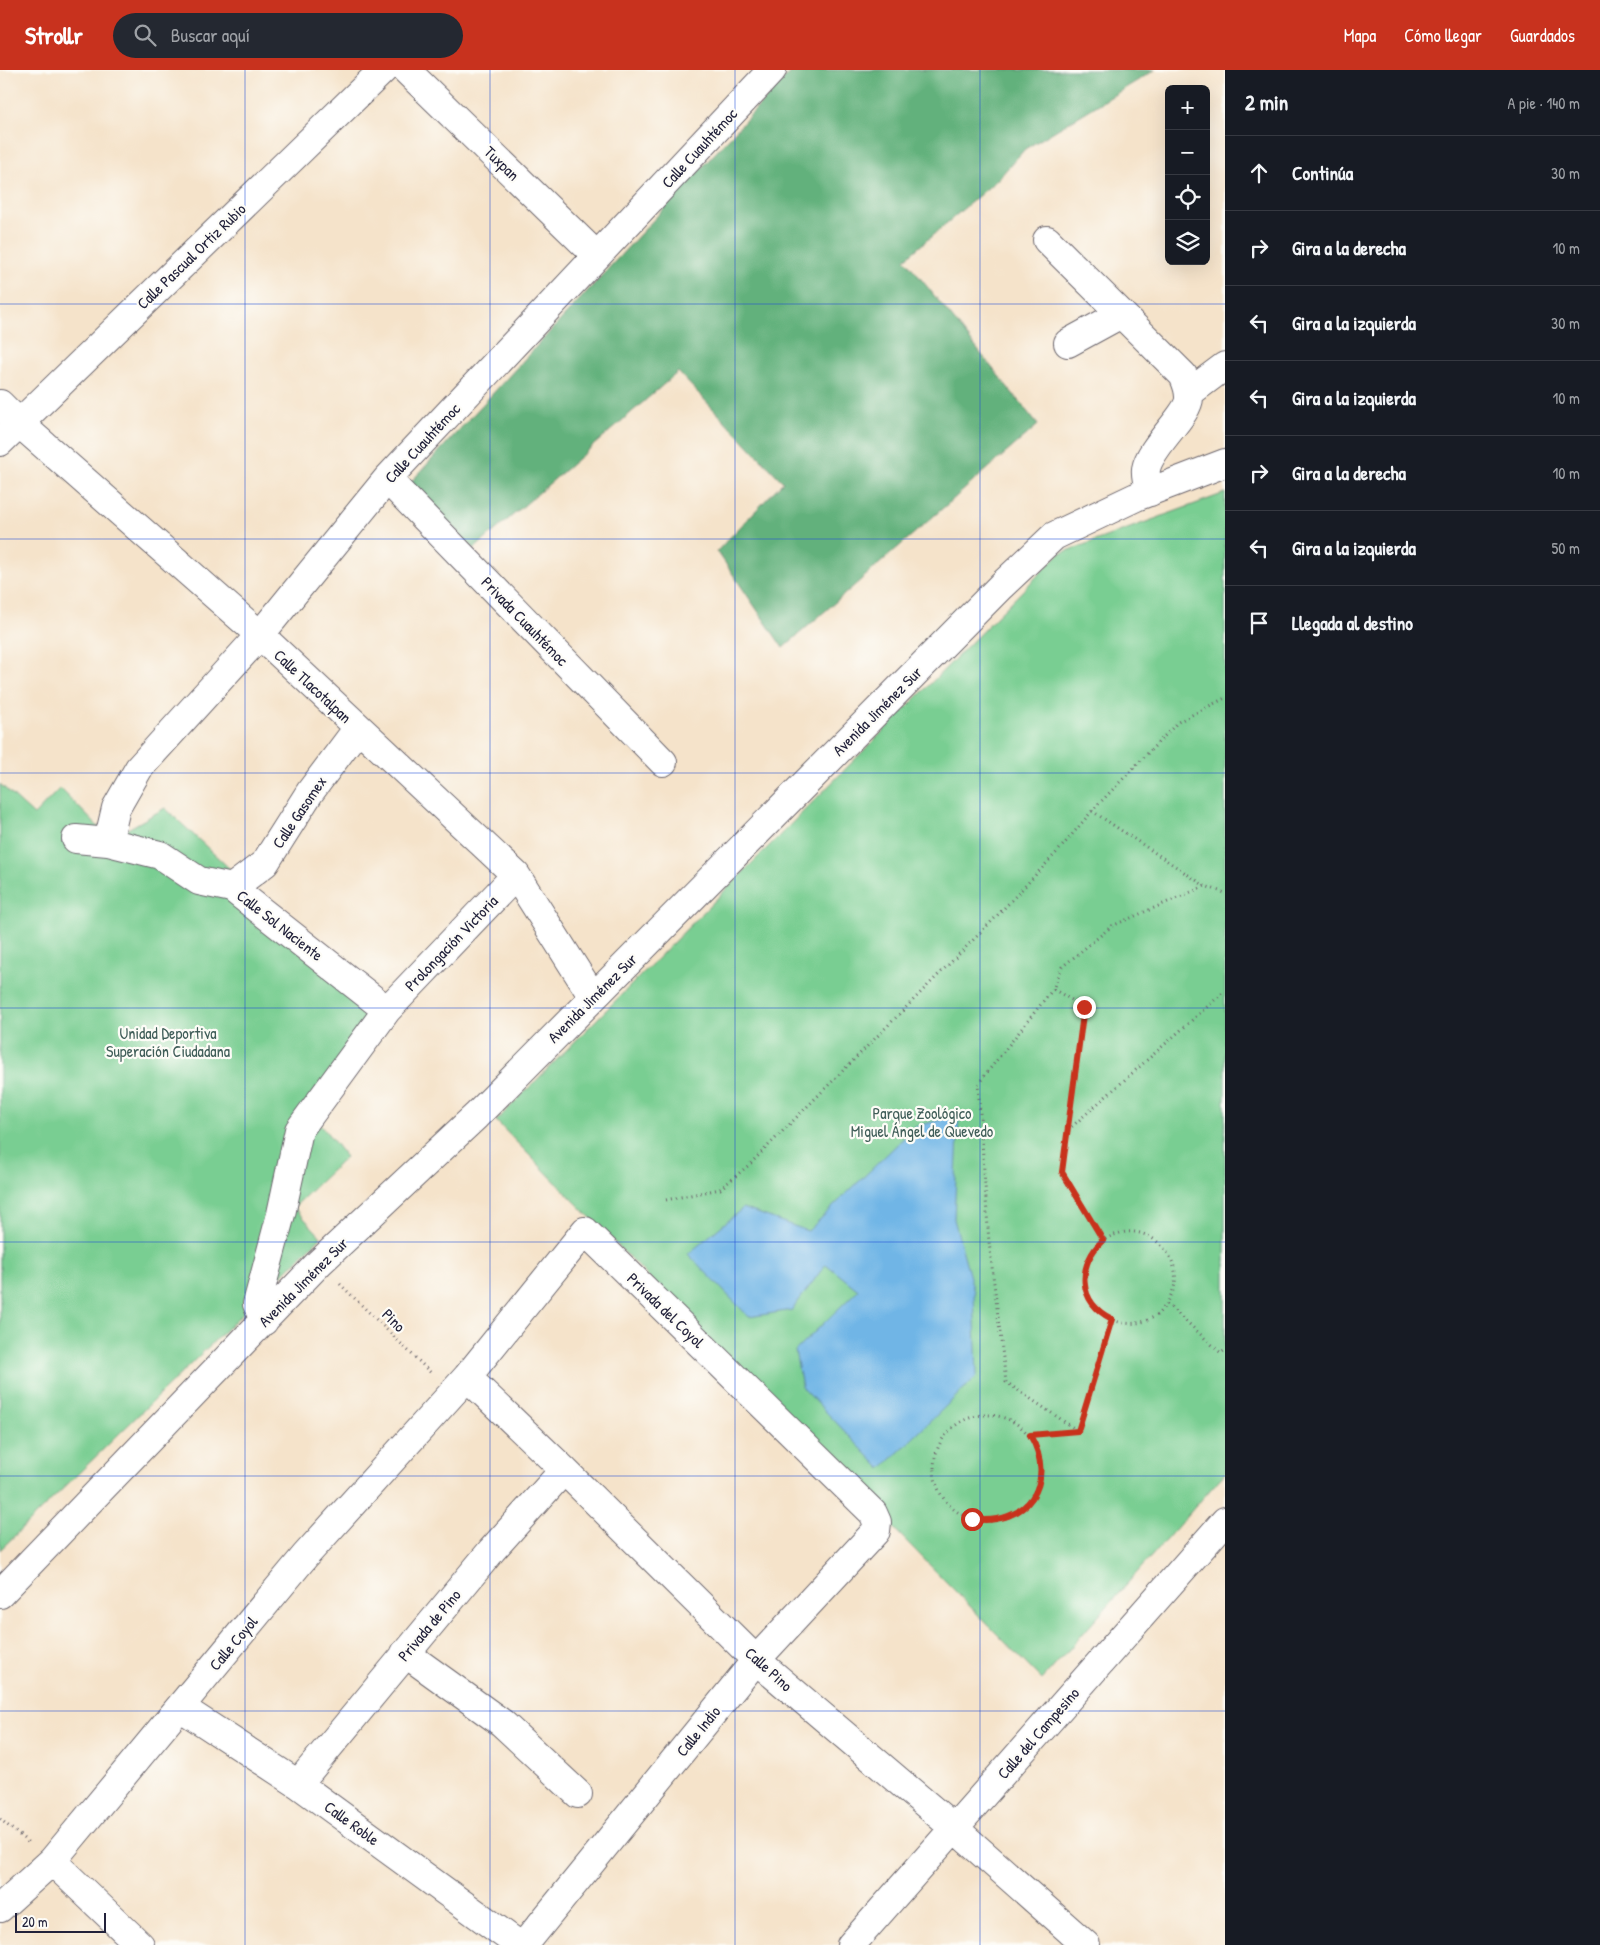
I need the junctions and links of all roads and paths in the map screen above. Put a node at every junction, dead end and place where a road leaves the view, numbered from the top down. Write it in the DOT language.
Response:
graph roads {
  1 [pos="383,70"];
  2 [pos="406,70"];
  3 [pos="772,70"];
  4 [pos="1047,240"];
  5 [pos="597,256"];
  6 [pos="1120,314"];
  7 [pos="1068,344"];
  8 [pos="1225,366"];
  9 [pos="1189,393"];
  10 [pos="9,413"];
  11 [pos="0,442"];
  12 [pos="1225,463"];
  13 [pos="388,479"];
  14 [pos="1150,492"];
  15 [pos="260,635"];
  16 [pos="1225,698"];
  17 [pos="358,728"];
  18 [pos="663,762"];
  19 [pos="1092,811"];
  20 [pos="76,839"];
  21 [pos="108,842"];
  22 [pos="516,875"];
  23 [pos="1206,886"];
  24 [pos="232,888"];
  25 [pos="1225,893"];
  26 [pos="1053,989"];
  27 [pos="1225,991"];
  28 [pos="593,997"];
  29 [pos="387,1010"];
  30 [pos="1068,1130"];
  31 [pos="666,1200"];
  32 [pos="1103,1240"];
  33 [pos="319,1263"];
  34 [pos="1167,1304"];
  35 [pos="1112,1319"];
  36 [pos="264,1321"];
  37 [pos="1225,1350"];
  38 [pos="459,1386"];
  39 [pos="1078,1431"];
  40 [pos="1030,1435"];
  41 [pos="564,1470"];
  42 [pos="1225,1521"];
  43 [pos="877,1522"];
  44 [pos="0,1594"];
  45 [pos="405,1653"];
  46 [pos="756,1660"];
  47 [pos="180,1707"];
  48 [pos="298,1784"];
  49 [pos="578,1794"];
  50 [pos="0,1820"];
  51 [pos="954,1828"];
  52 [pos="52,1861"];
  53 [pos="0,1908"];
  54 [pos="140,1945"];
  55 [pos="520,1945"];
  56 [pos="524,1945"];
  57 [pos="851,1945"];
  58 [pos="1086,1945"];
  1 -- 10 [label="street, Calle Pascual Ortiz Rubio"];
  2 -- 5 [label="street, Tuxpan"];
  3 -- 5 [label="street, Calle Cuauhtémoc"];
  4 -- 6 [label="street"];
  5 -- 13 [label="street, Calle Cuauhtémoc"];
  6 -- 7 [label="street"];
  6 -- 9 [label="street"];
  8 -- 9 [label="street"];
  9 -- 14 [label="street"];
  10 -- 11 [label="street, Calle Pascual Ortiz Rubio"];
  10 -- 15 [label="street, Calle Tlacotalpan"];
  12 -- 14 [label="street, Avenida Jiménez Sur"];
  13 -- 15 [label="street, Calle Cuauhtémoc"];
  13 -- 18 [label="street, Privada Cuauhtémoc"];
  14 -- 28 [label="street, Avenida Jiménez Sur"];
  15 -- 17 [label="street, Calle Tlacotalpan"];
  15 -- 21 [label="street, Calle Cuauhtémoc"];
  16 -- 19 [label="path"];
  17 -- 22 [label="street, Calle Tlacotalpan"];
  17 -- 24 [label="street, Calle Gasomex"];
  19 -- 23 [label="path"];
  19 -- 31 [label="path"];
  20 -- 21 [label="street, Calle Sol Naciente"];
  21 -- 24 [label="street, Calle Sol Naciente"];
  22 -- 28 [label="street, Calle Tlacotalpan"];
  22 -- 29 [label="street, Prolongación Victoria"];
  23 -- 25 [label="path"];
  23 -- 26 [label="path"];
  24 -- 29 [label="street, Calle Sol Naciente"];
  26 -- 30 [label="path"];
  26 -- 39 [label="path"];
  27 -- 30 [label="path"];
  28 -- 33 [label="street, Avenida Jiménez Sur"];
  29 -- 36 [label="street, Prolongación Victoria"];
  30 -- 32 [label="path"];
  32 -- 34 [label="path"];
  32 -- 35 [label="path"];
  33 -- 36 [label="street, Avenida Jiménez Sur"];
  33 -- 38 [label="path, Pino"];
  34 -- 35 [label="path"];
  34 -- 37 [label="path"];
  35 -- 39 [label="path"];
  36 -- 44 [label="street, Avenida Jiménez Sur"];
  38 -- 41 [label="street, Calle Pino"];
  38 -- 43 [label="street, Privada del Coyol"];
  38 -- 47 [label="street, Calle Coyol"];
  39 -- 40 [label="path"];
  40 -- 40 [label="path"];
  41 -- 45 [label="street, Privada de Pino"];
  41 -- 46 [label="street, Calle Pino"];
  42 -- 51 [label="street, Calle del Campesino"];
  43 -- 46 [label="street, Calle Indio"];
  45 -- 48 [label="street, Privada de Pino"];
  45 -- 49 [label="street"];
  46 -- 51 [label="street, Calle Pino"];
  46 -- 56 [label="street, Calle Indio"];
  47 -- 48 [label="street, Calle Roble"];
  47 -- 52 [label="street, Calle Coyol"];
  48 -- 55 [label="street, Calle Roble"];
  50 -- 52 [label="path"];
  51 -- 57 [label="street, Calle del Campesino"];
  51 -- 58 [label="street, Calle Pino"];
  52 -- 53 [label="street, Calle Coyol"];
  52 -- 54 [label="street"];
}
